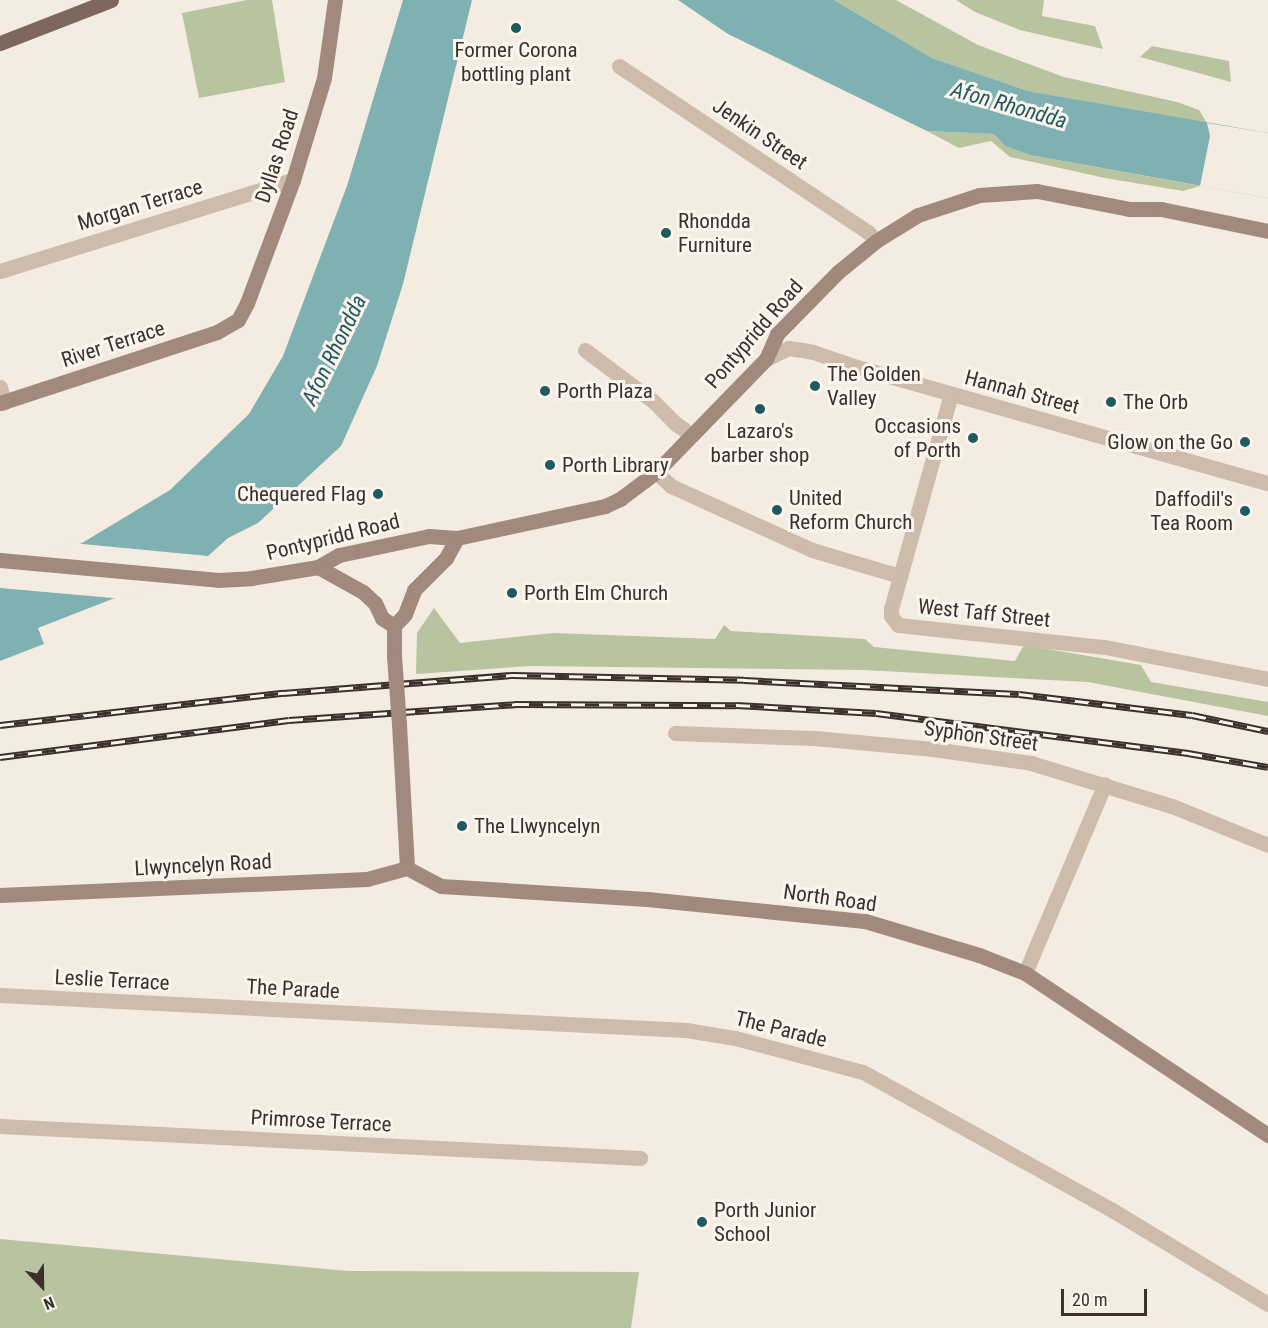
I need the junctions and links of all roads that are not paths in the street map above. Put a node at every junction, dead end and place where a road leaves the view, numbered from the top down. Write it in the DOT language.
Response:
graph roads {
  1 [pos="111,0"];
  2 [pos="335,0"];
  3 [pos="0,43"];
  4 [pos="619,66"];
  5 [pos="293,180"];
  6 [pos="1268,231"];
  7 [pos="876,241"];
  8 [pos="0,271"];
  9 [pos="238,320"];
  10 [pos="585,350"];
  11 [pos="766,359"];
  12 [pos="951,394"];
  13 [pos="1,397"];
  14 [pos="692,435"];
  15 [pos="656,472"];
  16 [pos="1268,483"];
  17 [pos="457,538"];
  18 [pos="0,560"];
  19 [pos="318,567"];
  20 [pos="900,576"];
  21 [pos="394,626"];
  22 [pos="1268,679"];
  23 [pos="675,733"];
  24 [pos="1105,784"];
  25 [pos="1268,845"];
  26 [pos="407,868"];
  27 [pos="0,895"];
  28 [pos="1025,973"];
  29 [pos="0,995"];
  30 [pos="221,1006"];
  31 [pos="0,1126"];
  32 [pos="1267,1132"];
  33 [pos="640,1158"];
  34 [pos="1268,1304"];
  1 -- 3 [label="main road"];
  2 -- 5 [label="main road, Dyllas Road"];
  4 -- 7 [label="street, Jenkin Street"];
  5 -- 8 [label="street, Morgan Terrace"];
  5 -- 9 [label="main road, Dyllas Road"];
  6 -- 7 [label="main road, Pontypridd Road"];
  7 -- 11 [label="main road, Pontypridd Road"];
  9 -- 13 [label="main road, River Terrace"];
  10 -- 14 [label="street"];
  11 -- 12 [label="street, Hannah Street"];
  11 -- 14 [label="main road, Pontypridd Road"];
  12 -- 16 [label="street, Hannah Street"];
  12 -- 20 [label="street, West Taff Street"];
  14 -- 15 [label="main road, Pontypridd Road"];
  15 -- 17 [label="main road, Pontypridd Road"];
  15 -- 20 [label="street"];
  17 -- 19 [label="main road, Pontypridd Road"];
  17 -- 21 [label="main road"];
  18 -- 19 [label="main road, Pontypridd Road"];
  19 -- 21 [label="main road"];
  20 -- 22 [label="street, West Taff Street"];
  21 -- 26 [label="main road, bridge"];
  23 -- 24 [label="street, Syphon Street"];
  24 -- 25 [label="street, Syphon Street"];
  24 -- 28 [label="street"];
  26 -- 27 [label="main road, Llwyncelyn Road"];
  26 -- 28 [label="main road, North Road"];
  28 -- 32 [label="main road, North Road"];
  29 -- 30 [label="street, Leslie Terrace"];
  30 -- 34 [label="street, The Parade"];
  31 -- 33 [label="street, Primrose Terrace"];
}
